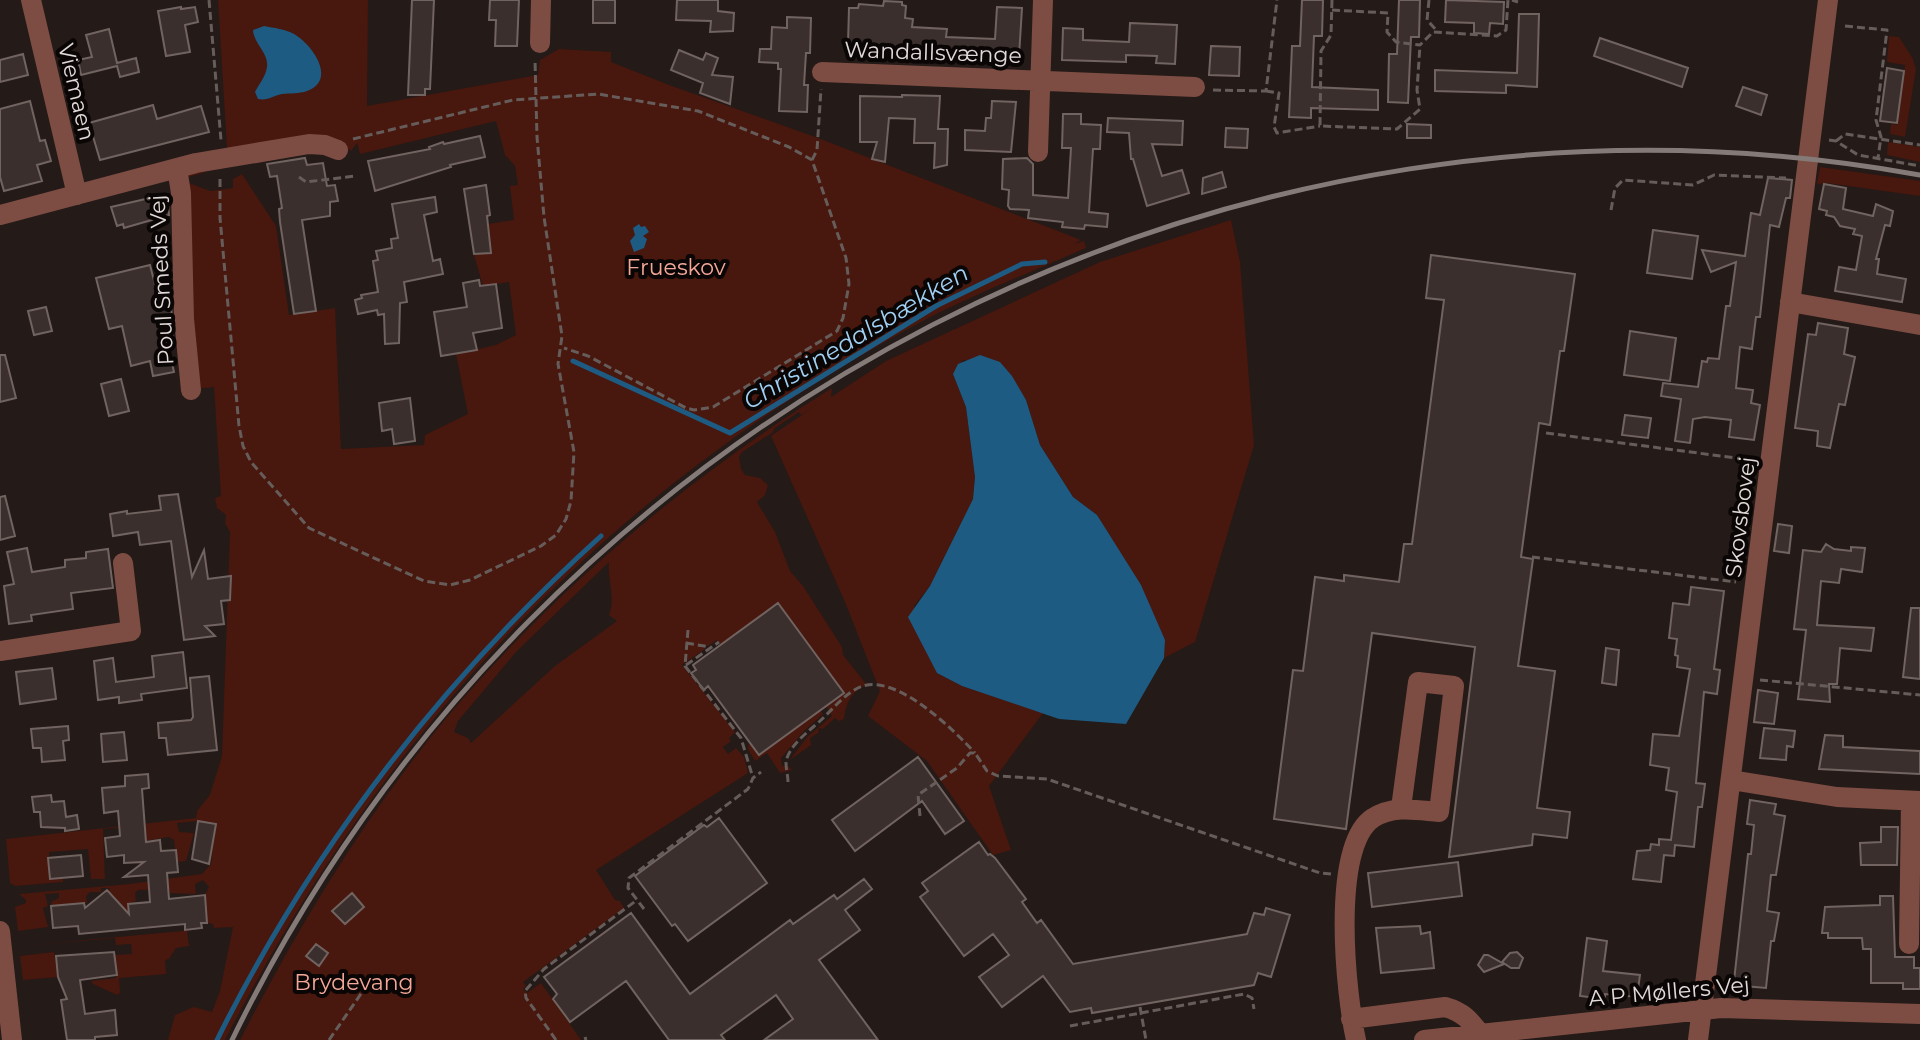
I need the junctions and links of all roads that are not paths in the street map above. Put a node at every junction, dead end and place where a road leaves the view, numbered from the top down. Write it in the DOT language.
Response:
graph roads {
  1 [pos="31,0"];
  2 [pos="541,0"];
  3 [pos="1043,0"];
  4 [pos="1828,0"];
  5 [pos="537,50"];
  6 [pos="822,72"];
  7 [pos="1041,81"];
  8 [pos="1195,87"];
  9 [pos="338,150"];
  10 [pos="1038,152"];
  11 [pos="177,168"];
  12 [pos="77,195"];
  13 [pos="0,215"];
  14 [pos="1790,302"];
  15 [pos="1920,325"];
  16 [pos="191,390"];
  17 [pos="123,563"];
  18 [pos="0,651"];
  19 [pos="1731,780"];
  20 [pos="1916,801"];
  21 [pos="1401,808"];
  22 [pos="0,931"];
  23 [pos="1909,944"];
  24 [pos="1702,1009"];
  25 [pos="1920,1014"];
  26 [pos="1351,1019"];
  27 [pos="1481,1035"];
  28 [pos="12,1040"];
  29 [pos="1356,1040"];
  30 [pos="1424,1040"];
  31 [pos="1698,1040"];
  1 -- 12 [label="street, Viemaen"];
  2 -- 5 [label="street"];
  3 -- 7 [label="street, Wandallsvænge"];
  4 -- 14 [label="street, Skovsbovej"];
  6 -- 7 [label="street, Wandallsvænge"];
  7 -- 8 [label="street, Wandallsvænge"];
  7 -- 10 [label="street, Wandallsvænge"];
  9 -- 11 [label="street, Poul Smeds Vej"];
  11 -- 12 [label="street, Poul Smeds Vej"];
  11 -- 16 [label="street, Poul Smeds Vej"];
  12 -- 13 [label="street, Poul Smeds Vej"];
  14 -- 15 [label="street"];
  14 -- 19 [label="street, Skovsbovej"];
  17 -- 18 [label="street"];
  19 -- 20 [label="street"];
  19 -- 24 [label="street, Skovsbovej"];
  20 -- 23 [label="street"];
  21 -- 21 [label="street"];
  21 -- 26 [label="street"];
  22 -- 28 [label="street"];
  24 -- 25 [label="street, A P Møllers Vej"];
  24 -- 27 [label="street, A P Møllers Vej"];
  24 -- 31 [label="street, Skovsbovej"];
  26 -- 27 [label="street"];
  26 -- 29 [label="street"];
  27 -- 30 [label="street, A P Møllers Vej"];
}
